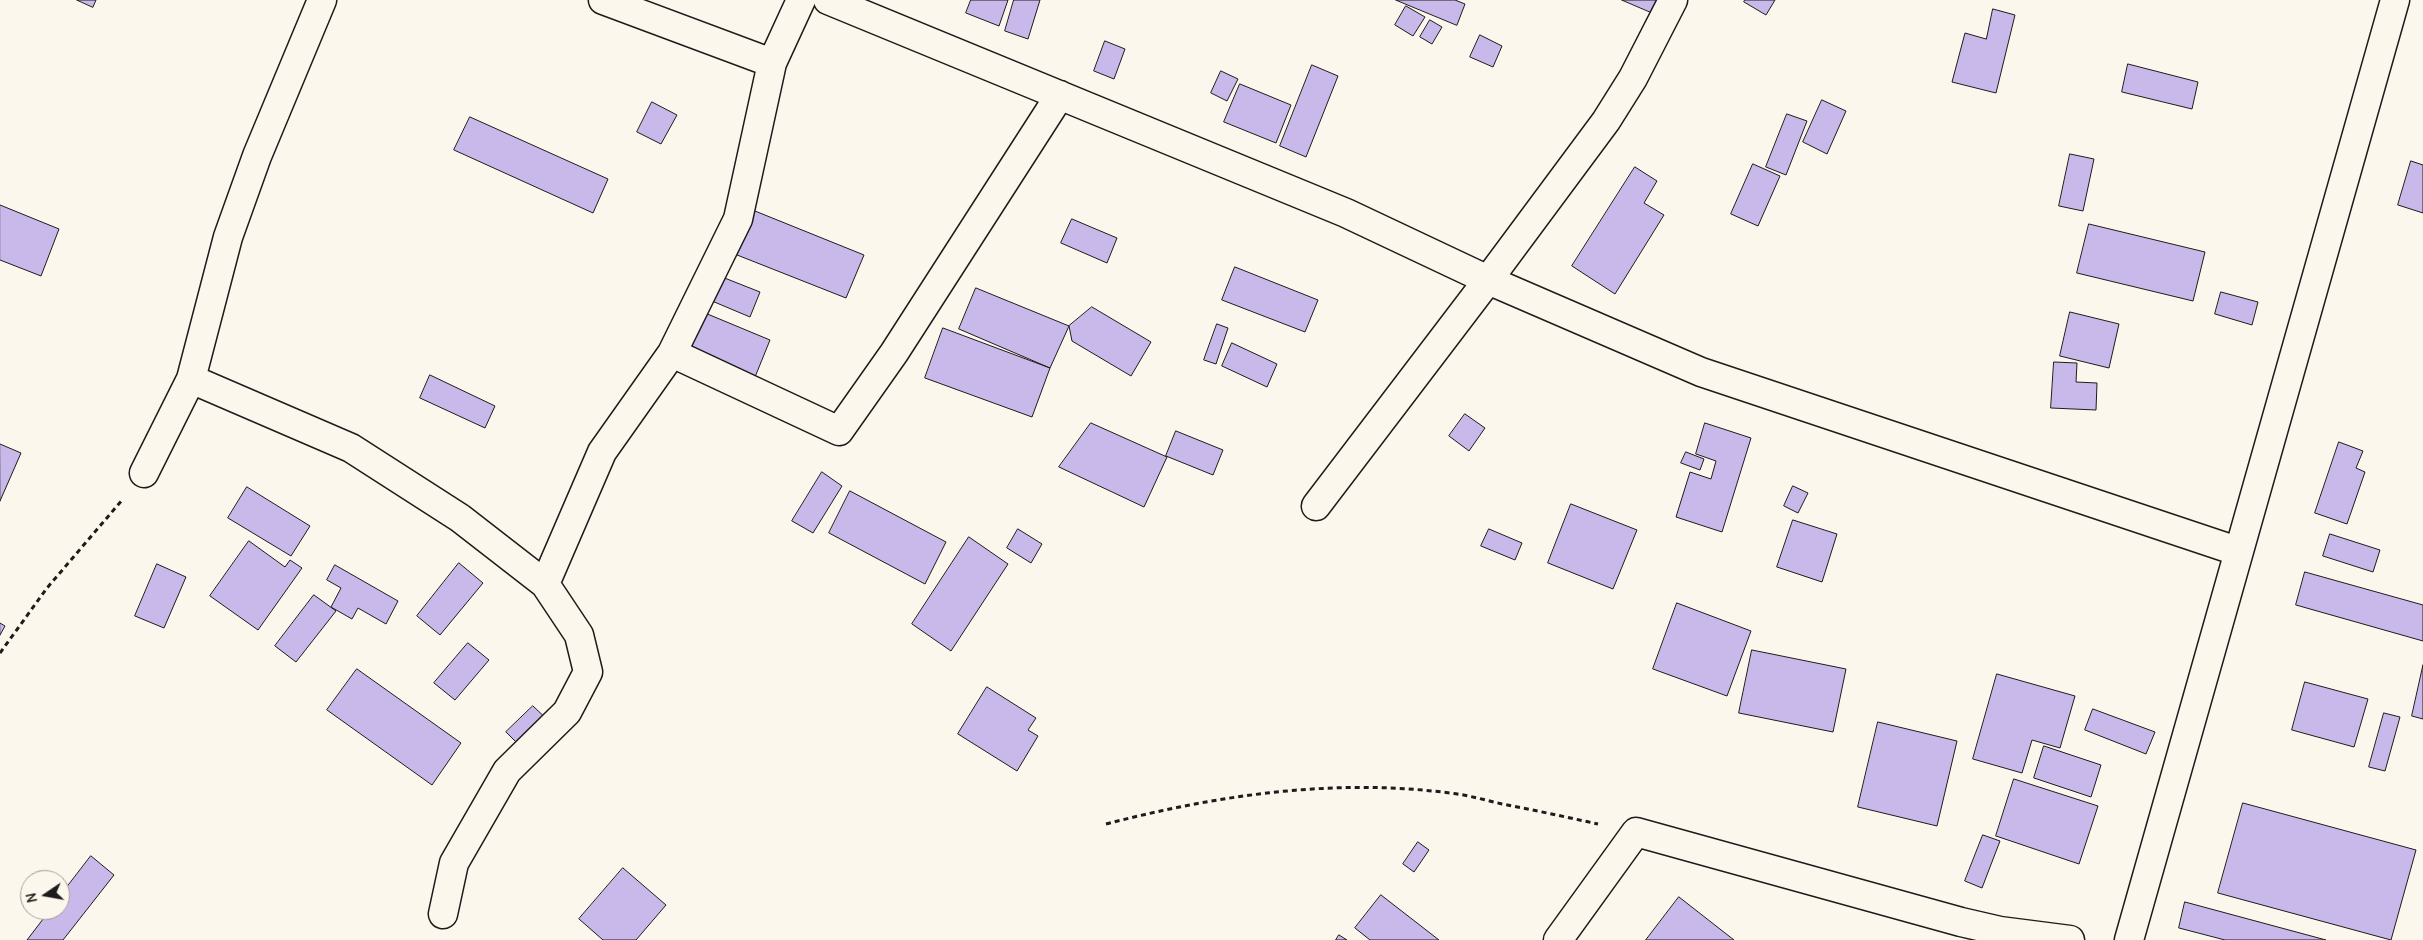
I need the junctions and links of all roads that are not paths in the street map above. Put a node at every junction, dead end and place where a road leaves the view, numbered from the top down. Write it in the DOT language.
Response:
graph roads {
  1 [pos="322,0"];
  2 [pos="603,0"];
  3 [pos="801,0"];
  4 [pos="828,0"];
  5 [pos="1673,0"];
  6 [pos="2395,0"];
  7 [pos="772,63"];
  8 [pos="1060,95"];
  9 [pos="1488,280"];
  10 [pos="672,353"];
  11 [pos="191,379"];
  12 [pos="144,473"];
  13 [pos="1316,506"];
  14 [pos="2237,551"];
  15 [pos="544,584"];
  16 [pos="443,914"];
  17 [pos="1558,940"];
  18 [pos="2070,940"];
  19 [pos="2129,940"];
  1 -- 11 [label="street"];
  2 -- 7 [label="street"];
  3 -- 7 [label="street"];
  4 -- 8 [label="street"];
  5 -- 9 [label="street"];
  6 -- 14 [label="street"];
  7 -- 10 [label="street"];
  8 -- 9 [label="street"];
  8 -- 10 [label="street"];
  9 -- 13 [label="street"];
  9 -- 14 [label="street"];
  10 -- 15 [label="street"];
  11 -- 12 [label="street"];
  11 -- 15 [label="street"];
  14 -- 19 [label="street"];
  15 -- 16 [label="street"];
  17 -- 18 [label="street"];
}
